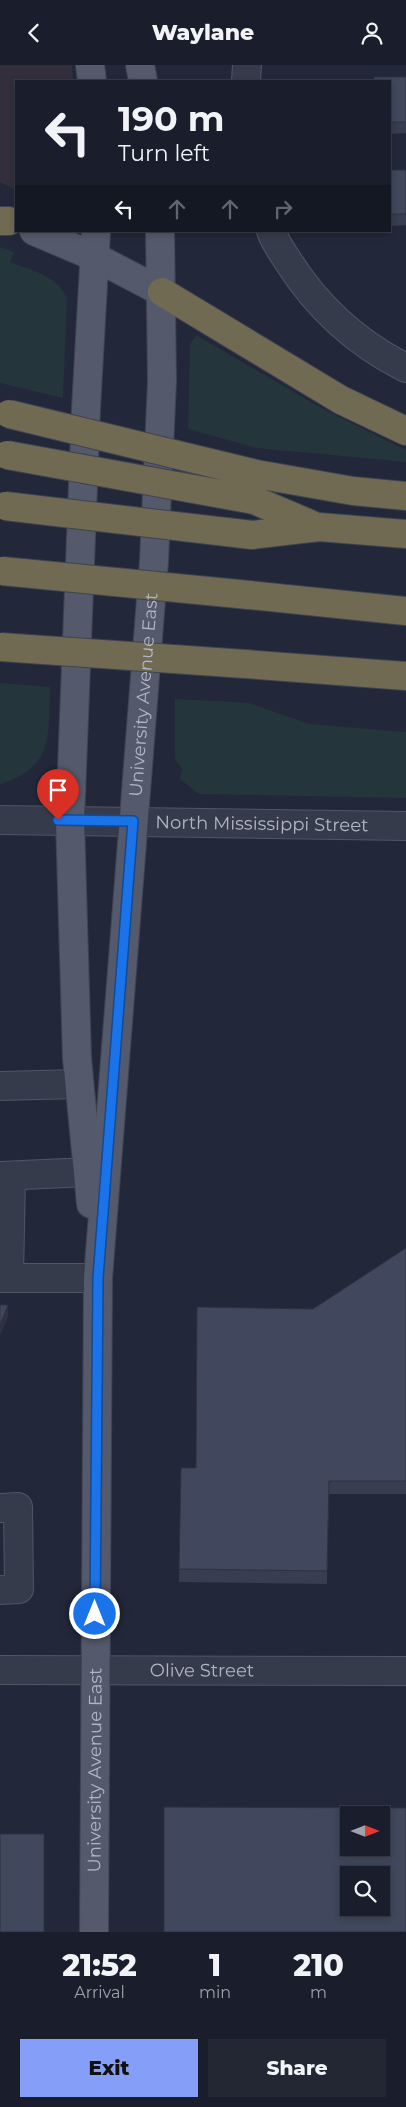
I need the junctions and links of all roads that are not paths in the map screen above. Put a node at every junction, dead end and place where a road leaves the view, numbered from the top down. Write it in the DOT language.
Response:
graph roads {
  1 [pos="90,65"];
  2 [pos="140,65"];
  3 [pos="247,65"];
  4 [pos="92,80"];
  5 [pos="143,80"];
  6 [pos="246,80"];
  7 [pos="39,232"];
  8 [pos="160,232"];
  9 [pos="272,232"];
  10 [pos="96,244"];
  11 [pos="162,292"];
  12 [pos="406,368"];
  13 [pos="4,413"];
  14 [pos="406,431"];
  15 [pos="3,454"];
  16 [pos="406,496"];
  17 [pos="2,506"];
  18 [pos="319,527"];
  19 [pos="406,534"];
  20 [pos="1,571"];
  21 [pos="406,611"];
  22 [pos="0,647"];
  23 [pos="406,676"];
  24 [pos="0,820"];
  25 [pos="70,820"];
  26 [pos="133,821"];
  27 [pos="406,826"];
  28 [pos="80,1084"];
  29 [pos="0,1086"];
  30 [pos="88,1172"];
  31 [pos="6,1176"];
  32 [pos="4,1278"];
  33 [pos="98,1278"];
  34 [pos="0,1508"];
  35 [pos="0,1590"];
  36 [pos="0,1670"];
  37 [pos="95,1670"];
  38 [pos="406,1671"];
  39 [pos="94,1932"];
  1 -- 4 [label="main road"];
  2 -- 5 [label="main road"];
  3 -- 6 [label="street"];
  7 -- 10 [label="main road"];
  8 -- 11 [label="main road, University Avenue East"];
  9 -- 12 [label="street"];
  10 -- 11 [label="main road"];
  10 -- 25 [label="main road, University Avenue East"];
  11 -- 14 [label="highway"];
  11 -- 26 [label="main road, University Avenue East"];
  13 -- 16 [label="highway, bridge"];
  15 -- 18 [label="highway, bridge"];
  17 -- 18 [label="highway, bridge"];
  18 -- 19 [label="highway"];
  20 -- 21 [label="highway, bridge"];
  22 -- 23 [label="highway, bridge"];
  24 -- 25 [label="street, North Mississippi Street"];
  25 -- 26 [label="street, North Mississippi Street"];
  25 -- 28 [label="main road, University Avenue East"];
  26 -- 27 [label="street, North Mississippi Street"];
  26 -- 33 [label="main road, University Avenue East"];
  28 -- 29 [label="street"];
  28 -- 30 [label="main road, University Avenue East"];
  30 -- 31 [label="street"];
  30 -- 33 [label="main road, University Avenue East"];
  31 -- 32 [label="street"];
  32 -- 33 [label="street"];
  33 -- 37 [label="main road, University Avenue East"];
  34 -- 35 [label="street"];
  36 -- 37 [label="street, Olive Street"];
  37 -- 38 [label="street, Olive Street"];
  37 -- 39 [label="main road, University Avenue East"];
}
